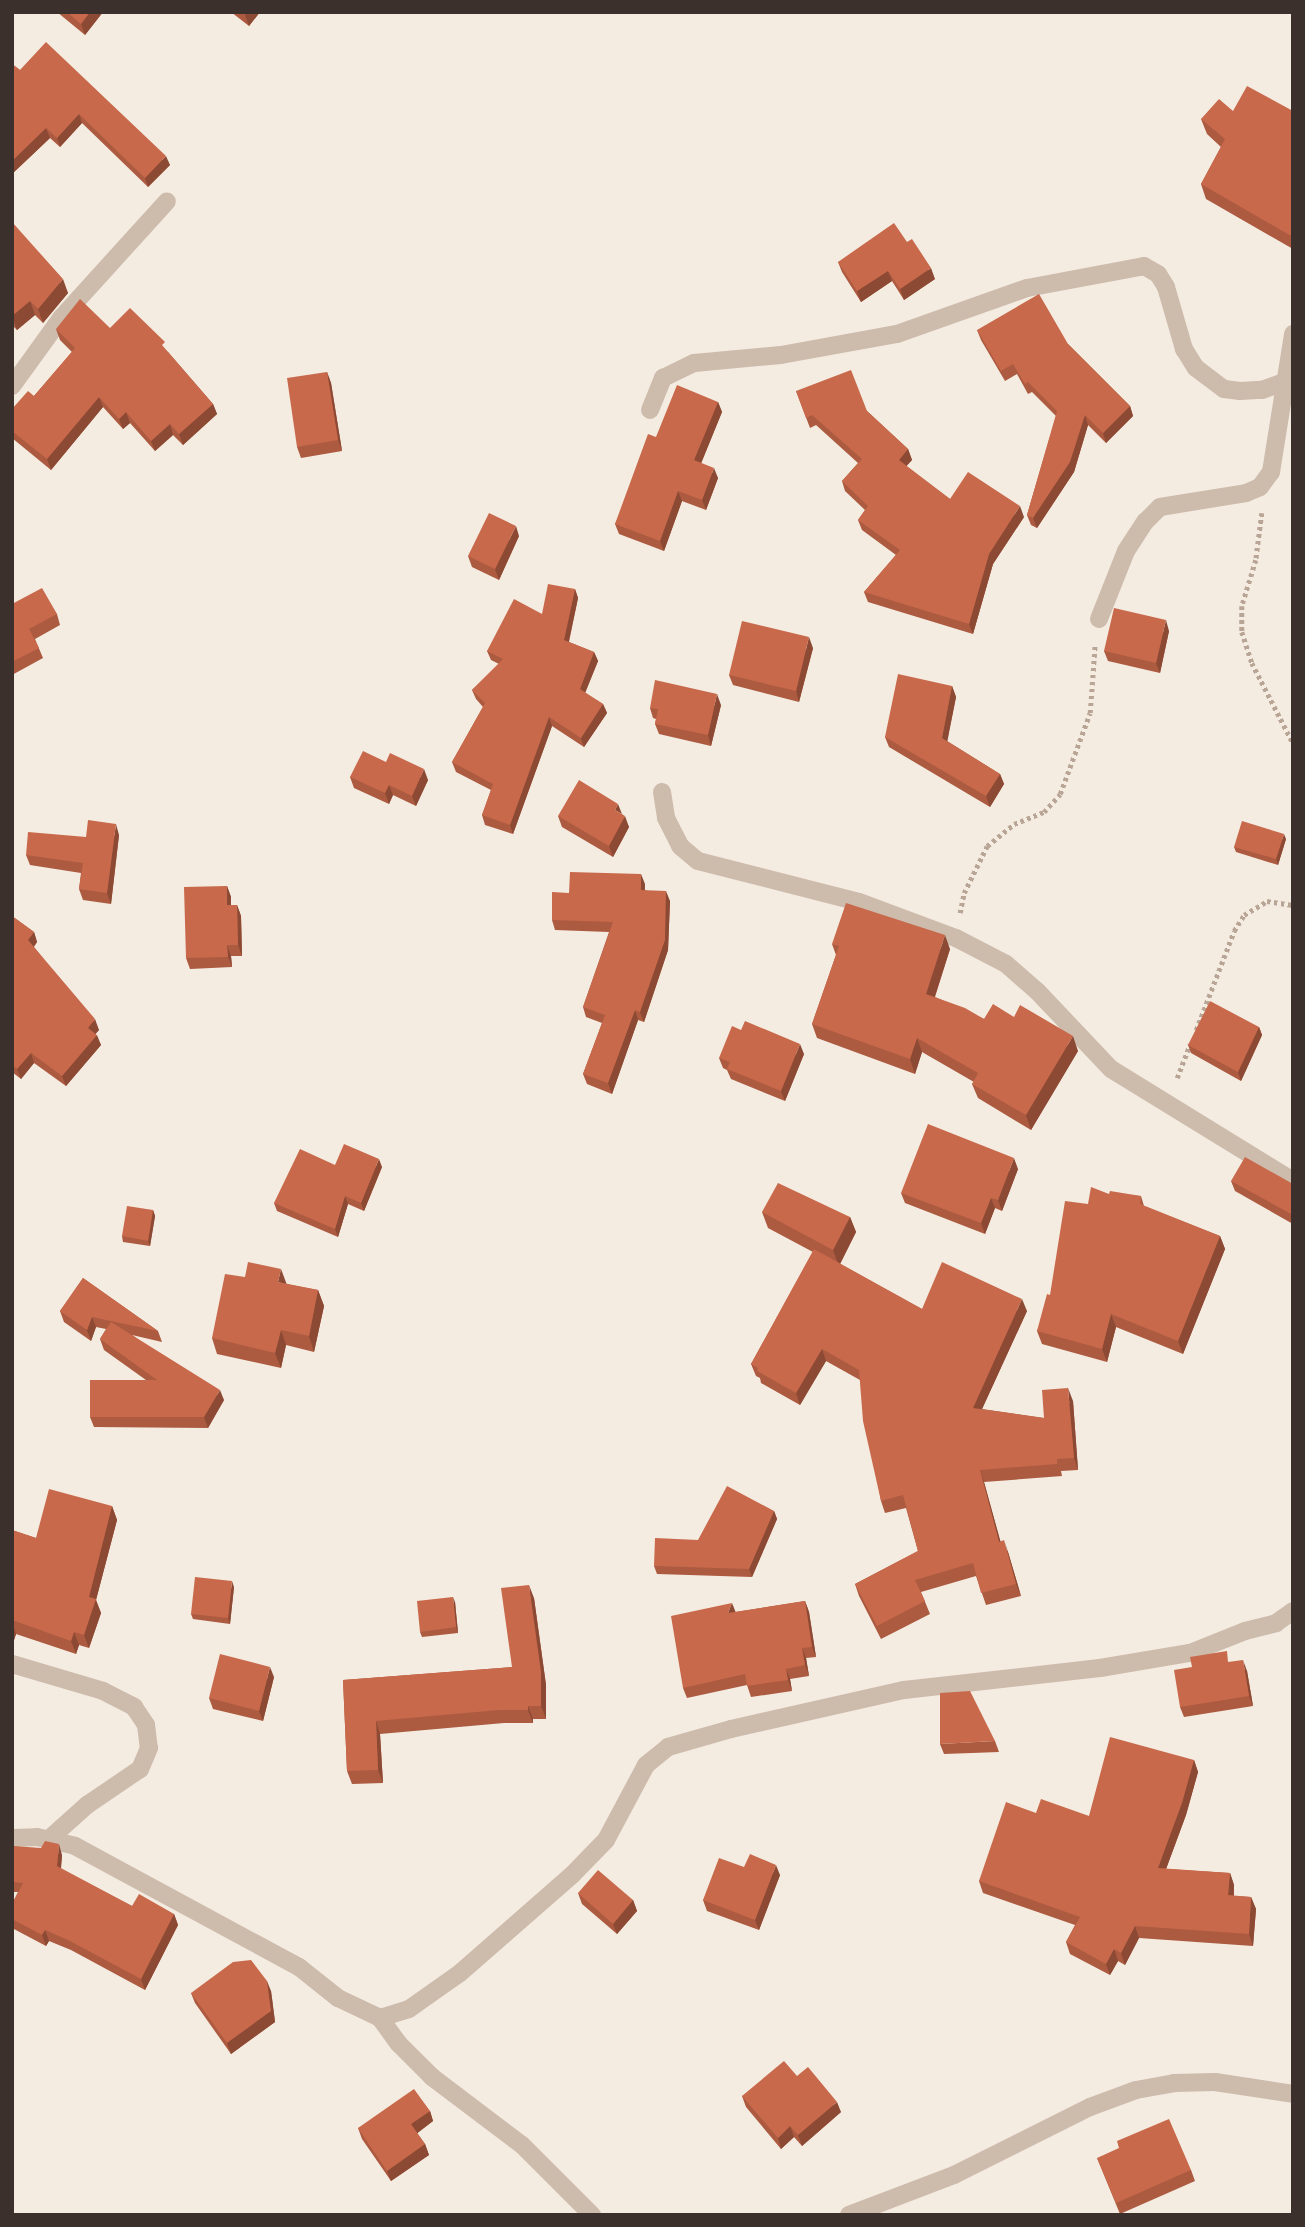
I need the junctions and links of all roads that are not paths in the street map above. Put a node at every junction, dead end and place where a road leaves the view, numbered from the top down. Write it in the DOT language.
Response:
graph roads {
  1 [pos="167,201"];
  2 [pos="1293,334"];
  3 [pos="1288,382"];
  4 [pos="12,386"];
  5 [pos="650,410"];
  6 [pos="1099,619"];
  7 [pos="662,792"];
  8 [pos="1293,1181"];
  9 [pos="1293,1611"];
  10 [pos="12,1664"];
  11 [pos="12,1838"];
  12 [pos="48,1840"];
  13 [pos="380,2018"];
  14 [pos="1293,2094"];
  15 [pos="587,2213"];
  16 [pos="849,2215"];
  1 -- 4 [label="street"];
  2 -- 3 [label="street"];
  3 -- 5 [label="street"];
  3 -- 6 [label="street"];
  7 -- 8 [label="street"];
  9 -- 13 [label="street"];
  10 -- 12 [label="street"];
  11 -- 12 [label="street"];
  12 -- 13 [label="street"];
  13 -- 15 [label="street"];
  14 -- 16 [label="street"];
}
